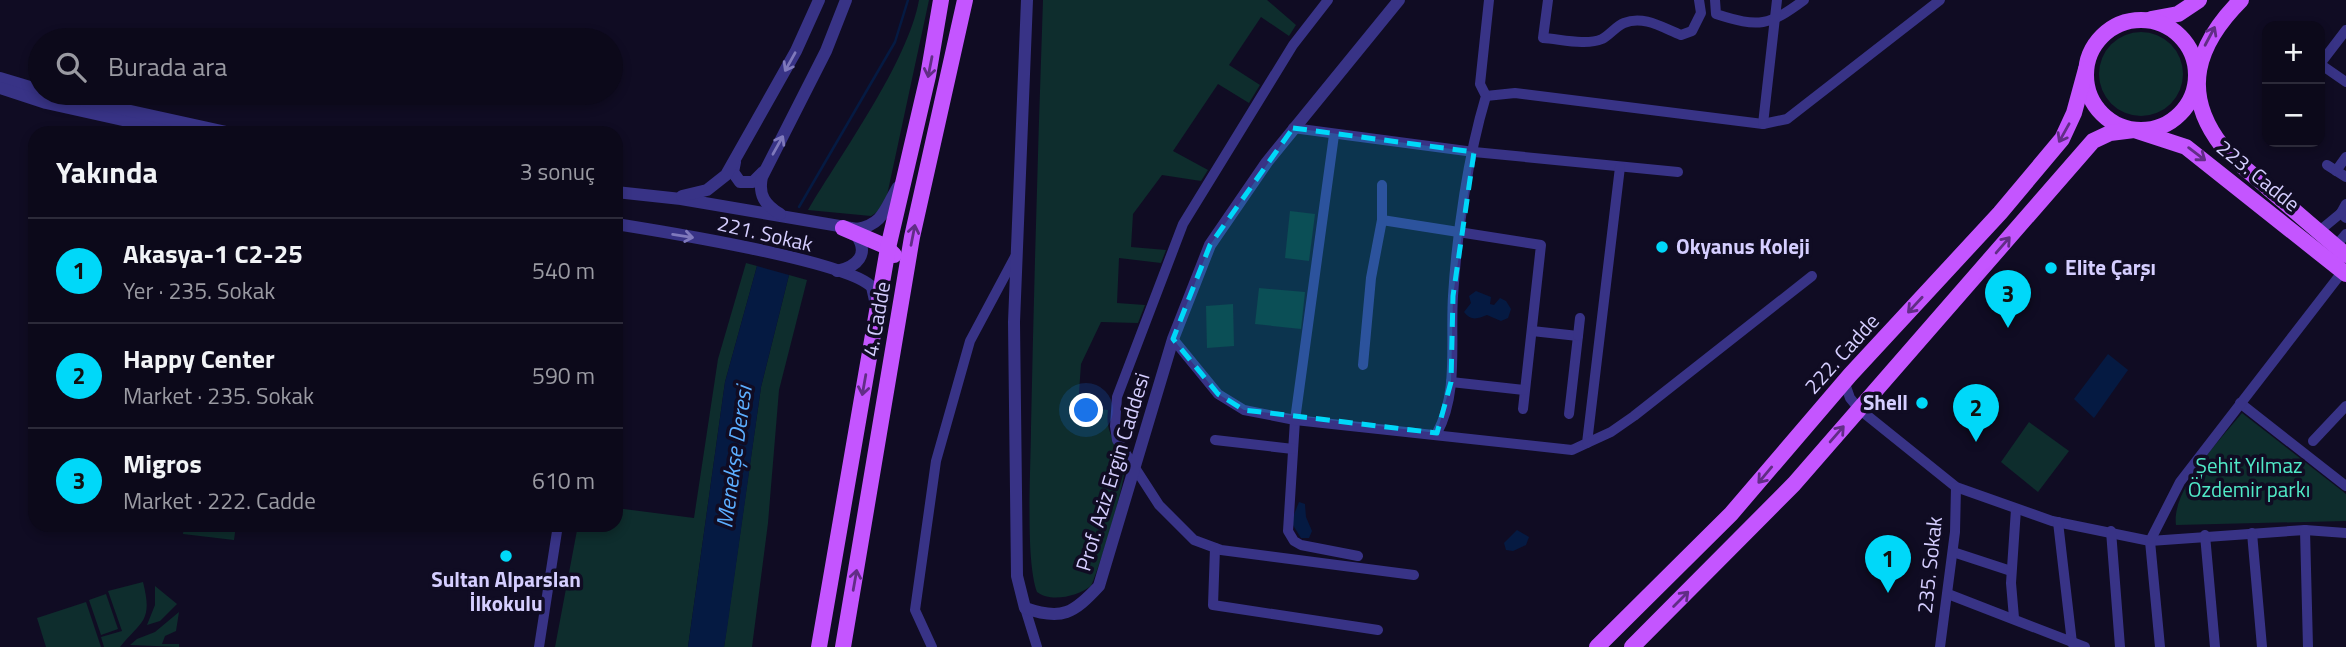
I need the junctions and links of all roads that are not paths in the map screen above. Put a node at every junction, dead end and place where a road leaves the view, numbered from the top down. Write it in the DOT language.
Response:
graph roads {
  1 [pos="819,0"];
  2 [pos="846,0"];
  3 [pos="941,0"];
  4 [pos="966,0"];
  5 [pos="1027,0"];
  6 [pos="1328,0"];
  7 [pos="1399,0"];
  8 [pos="1489,0"];
  9 [pos="1548,0"];
  10 [pos="1699,0"];
  11 [pos="1715,0"];
  12 [pos="1777,0"];
  13 [pos="1804,0"];
  14 [pos="1940,0"];
  15 [pos="2199,0"];
  16 [pos="2241,0"];
  17 [pos="2148,20"];
  18 [pos="1774,22"];
  19 [pos="2346,30"];
  20 [pos="2086,69"];
  21 [pos="0,78"];
  22 [pos="2196,81"];
  23 [pos="2346,82"];
  24 [pos="28,86"];
  25 [pos="0,88"];
  26 [pos="1486,96"];
  27 [pos="28,97"];
  28 [pos="55,105"];
  29 [pos="104,105"];
  30 [pos="1763,124"];
  31 [pos="150,126"];
  32 [pos="199,126"];
  33 [pos="1293,128"];
  34 [pos="2134,130"];
  35 [pos="1334,135"];
  36 [pos="1474,152"];
  37 [pos="2346,157"];
  38 [pos="735,162"];
  39 [pos="1620,167"];
  40 [pos="763,172"];
  41 [pos="1678,172"];
  42 [pos="904,177"];
  43 [pos="2346,177"];
  44 [pos="1382,185"];
  45 [pos="623,193"];
  46 [pos="670,197"];
  47 [pos="2344,212"];
  48 [pos="790,218"];
  49 [pos="1382,220"];
  50 [pos="623,225"];
  51 [pos="850,231"];
  52 [pos="1461,231"];
  53 [pos="2318,232"];
  54 [pos="888,248"];
  55 [pos="1016,254"];
  56 [pos="2343,256"];
  57 [pos="837,271"];
  58 [pos="1812,276"];
  59 [pos="876,318"];
  60 [pos="1580,318"];
  61 [pos="1532,331"];
  62 [pos="895,333"];
  63 [pos="1578,336"];
  64 [pos="1173,339"];
  65 [pos="1363,365"];
  66 [pos="1451,382"];
  67 [pos="1844,382"];
  68 [pos="1524,390"];
  69 [pos="2240,403"];
  70 [pos="2346,406"];
  71 [pos="1523,409"];
  72 [pos="1859,409"];
  73 [pos="1569,414"];
  74 [pos="1296,420"];
  75 [pos="1437,433"];
  76 [pos="1215,440"];
  77 [pos="2313,441"];
  78 [pos="1587,443"];
  79 [pos="1293,449"];
  80 [pos="1136,467"];
  81 [pos="2346,486"];
  82 [pos="1956,487"];
  83 [pos="2015,509"];
  84 [pos="2058,522"];
  85 [pos="2305,530"];
  86 [pos="2111,531"];
  87 [pos="557,532"];
  88 [pos="2252,533"];
  89 [pos="2346,533"];
  90 [pos="2205,535"];
  91 [pos="2150,541"];
  92 [pos="1215,548"];
  93 [pos="1953,552"];
  94 [pos="1358,556"];
  95 [pos="2011,571"];
  96 [pos="1415,575"];
  97 [pos="1948,594"];
  98 [pos="1025,608"];
  99 [pos="2014,618"];
  100 [pos="1378,630"];
  101 [pos="2072,643"];
  102 [pos="539,647"];
  103 [pos="819,647"];
  104 [pos="843,647"];
  105 [pos="932,647"];
  106 [pos="1037,647"];
  107 [pos="1597,647"];
  108 [pos="1632,647"];
  109 [pos="1940,647"];
  110 [pos="2085,647"];
  111 [pos="2120,647"];
  112 [pos="2160,647"];
  113 [pos="2215,647"];
  114 [pos="2262,647"];
  115 [pos="2308,647"];
  1 -- 38 [label="street, one-way"];
  40 -- 2 [label="street, one-way"];
  3 -- 42 [label="main road, 4. Cadde, one-way"];
  62 -- 4 [label="main road, 4. Cadde, one-way"];
  5 -- 55 [label="street"];
  6 -- 80 [label="street"];
  7 -- 33 [label="street, Prof. Aziz Ergin Caddesi"];
  8 -- 26 [label="street"];
  9 -- 10 [label="street"];
  11 -- 18 [label="street"];
  12 -- 18 [label="street"];
  13 -- 18 [label="street"];
  14 -- 30 [label="street"];
  15 -- 17 [label="main road"];
  22 -- 16 [label="main road, one-way"];
  17 -- 20 [label="main road"];
  17 -- 22 [label="main road"];
  18 -- 30 [label="street"];
  19 -- 23 [label="street"];
  20 -- 34 [label="main road"];
  20 -- 67 [label="main road, 222. Cadde, one-way"];
  21 -- 24 [label="street"];
  22 -- 34 [label="main road"];
  22 -- 53 [label="main road, 223. Cadde"];
  25 -- 27 [label="street"];
  26 -- 30 [label="street"];
  26 -- 36 [label="street"];
  28 -- 31 [label="street"];
  29 -- 32 [label="street"];
  33 -- 35 [label="street"];
  33 -- 64 [label="street, Prof. Aziz Ergin Caddesi"];
  34 -- 56 [label="main road, 223. Cadde, one-way"];
  72 -- 34 [label="main road, one-way"];
  35 -- 36 [label="street"];
  35 -- 74 [label="street"];
  36 -- 39 [label="street"];
  36 -- 52 [label="street"];
  37 -- 43 [label="street"];
  38 -- 40 [label="street"];
  38 -- 46 [label="street"];
  39 -- 41 [label="street"];
  39 -- 78 [label="street"];
  40 -- 48 [label="street"];
  42 -- 51 [label="street"];
  42 -- 54 [label="main road, 4. Cadde"];
  44 -- 49 [label="street"];
  45 -- 46 [label="street"];
  46 -- 48 [label="street"];
  47 -- 53 [label="street"];
  48 -- 51 [label="street"];
  49 -- 52 [label="street"];
  49 -- 65 [label="street"];
  50 -- 57 [label="street, 221. Sokak, one-way"];
  51 -- 54 [label="main road"];
  51 -- 57 [label="street"];
  52 -- 61 [label="street"];
  52 -- 66 [label="street"];
  53 -- 56 [label="main road, 223. Cadde"];
  54 -- 59 [label="main road, 4. Cadde"];
  54 -- 62 [label="main road"];
  55 -- 98 [label="street"];
  55 -- 105 [label="street"];
  56 -- 69 [label="street"];
  57 -- 59 [label="street, 221. Sokak"];
  58 -- 78 [label="street"];
  59 -- 103 [label="main road, 4. Cadde, one-way"];
  60 -- 63 [label="street"];
  61 -- 63 [label="street"];
  61 -- 68 [label="street"];
  104 -- 62 [label="main road, 4. Cadde, one-way"];
  63 -- 73 [label="street"];
  64 -- 74 [label="street"];
  64 -- 80 [label="street, Prof. Aziz Ergin Caddesi"];
  66 -- 68 [label="street"];
  66 -- 75 [label="street"];
  67 -- 72 [label="street"];
  67 -- 107 [label="main road, 222. Cadde, one-way"];
  68 -- 71 [label="street"];
  69 -- 81 [label="street"];
  69 -- 91 [label="street"];
  70 -- 77 [label="street"];
  72 -- 82 [label="street"];
  108 -- 72 [label="main road, one-way"];
  74 -- 75 [label="street"];
  74 -- 79 [label="street"];
  75 -- 78 [label="street"];
  76 -- 79 [label="street"];
  79 -- 94 [label="street"];
  80 -- 92 [label="street"];
  80 -- 98 [label="street, Prof. Aziz Ergin Caddesi"];
  82 -- 83 [label="street"];
  82 -- 93 [label="street, 235. Sokak"];
  83 -- 84 [label="street"];
  83 -- 95 [label="street"];
  84 -- 86 [label="street"];
  84 -- 101 [label="street"];
  85 -- 88 [label="street"];
  85 -- 89 [label="street"];
  85 -- 115 [label="street"];
  86 -- 91 [label="street"];
  86 -- 111 [label="street"];
  87 -- 102 [label="street"];
  88 -- 90 [label="street"];
  88 -- 114 [label="street"];
  90 -- 91 [label="street"];
  90 -- 113 [label="street"];
  91 -- 112 [label="street"];
  92 -- 96 [label="street"];
  92 -- 100 [label="street"];
  93 -- 95 [label="street"];
  93 -- 97 [label="street, 235. Sokak"];
  95 -- 99 [label="street"];
  97 -- 99 [label="street"];
  97 -- 109 [label="street, 235. Sokak"];
  98 -- 106 [label="street"];
  99 -- 101 [label="street"];
  101 -- 110 [label="street"];
}
